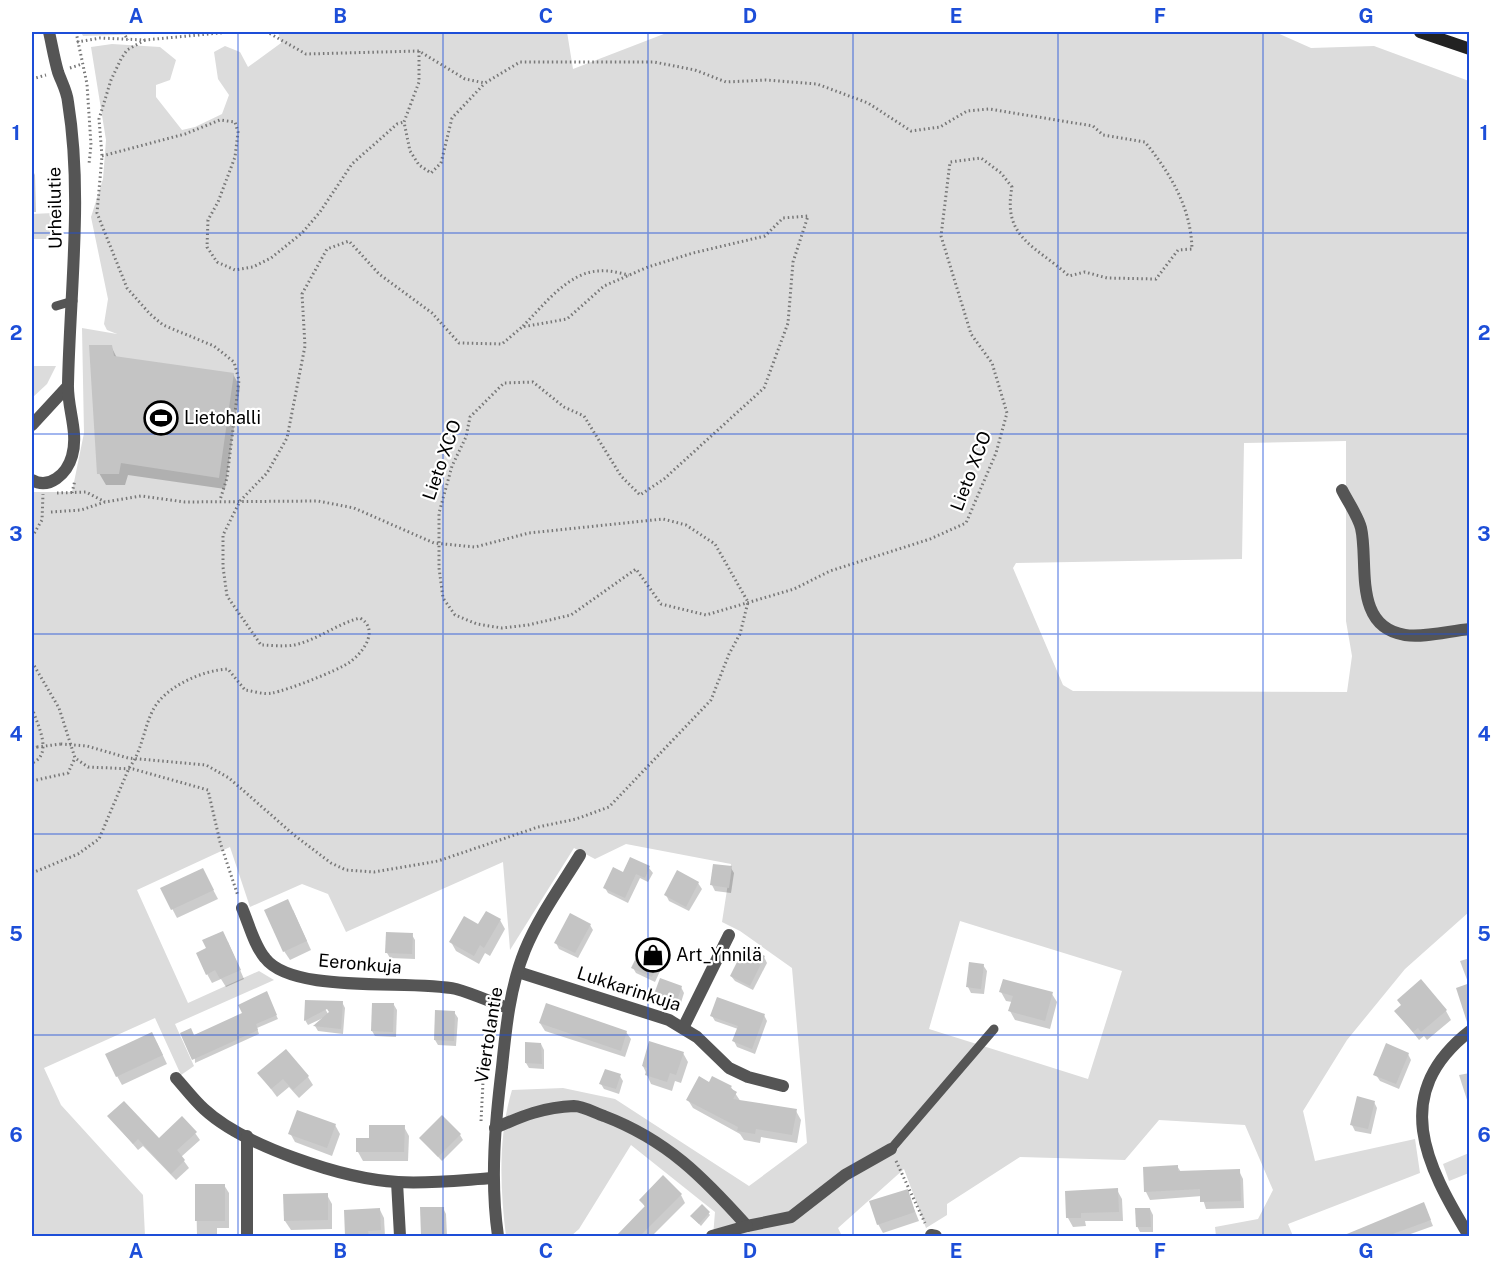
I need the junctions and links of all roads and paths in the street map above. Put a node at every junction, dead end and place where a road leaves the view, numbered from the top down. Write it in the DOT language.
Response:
graph roads {
  1 [pos="50,32"];
  2 [pos="76,32"];
  3 [pos="123,32"];
  4 [pos="230,32"];
  5 [pos="267,32"];
  6 [pos="1420,32"];
  7 [pos="145,40"];
  8 [pos="128,41"];
  9 [pos="1470,49"];
  10 [pos="419,51"];
  11 [pos="485,83"];
  12 [pos="404,122"];
  13 [pos="102,156"];
  14 [pos="630,275"];
  15 [pos="73,302"];
  16 [pos="56,306"];
  17 [pos="522,327"];
  18 [pos="67,387"];
  19 [pos="32,425"];
  20 [pos="32,480"];
  21 [pos="1342,490"];
  22 [pos="72,493"];
  23 [pos="219,501"];
  24 [pos="240,501"];
  25 [pos="105,502"];
  26 [pos="43,504"];
  27 [pos="51,512"];
  28 [pos="32,537"];
  29 [pos="440,544"];
  30 [pos="748,602"];
  31 [pos="1470,629"];
  32 [pos="32,662"];
  33 [pos="32,708"];
  34 [pos="69,743"];
  35 [pos="32,749"];
  36 [pos="75,758"];
  37 [pos="136,759"];
  38 [pos="32,763"];
  39 [pos="32,781"];
  40 [pos="580,855"];
  41 [pos="32,873"];
  42 [pos="242,908"];
  43 [pos="729,935"];
  44 [pos="518,972"];
  45 [pos="508,1008"];
  46 [pos="684,1026"];
  47 [pos="994,1029"];
  48 [pos="1470,1031"];
  49 [pos="176,1078"];
  50 [pos="783,1086"];
  51 [pos="495,1128"];
  52 [pos="247,1136"];
  53 [pos="891,1149"];
  54 [pos="493,1178"];
  55 [pos="397,1182"];
  56 [pos="747,1226"];
  57 [pos="247,1236"];
  58 [pos="400,1236"];
  59 [pos="498,1236"];
  60 [pos="712,1236"];
  61 [pos="933,1236"];
  62 [pos="1469,1236"];
  1 -- 15 [label="street, Urheilutie"];
  2 -- 8 [label="path"];
  3 -- 8 [label="path"];
  4 -- 7 [label="path"];
  5 -- 10 [label="path"];
  6 -- 9 [label="street"];
  7 -- 8 [label="path"];
  7 -- 13 [label="path"];
  10 -- 11 [label="path"];
  10 -- 12 [label="path"];
  11 -- 12 [label="path"];
  11 -- 30 [label="path, Lieto XCO"];
  12 -- 13 [label="path"];
  13 -- 23 [label="path"];
  14 -- 17 [label="path, Lieto XCO"];
  14 -- 17 [label="path"];
  14 -- 29 [label="path, Lieto XCO"];
  15 -- 16 [label="lane"];
  15 -- 18 [label="street, Urheilutie"];
  17 -- 24 [label="path, Lieto XCO"];
  18 -- 19 [label="street"];
  18 -- 20 [label="street, Urheilutie"];
  21 -- 31 [label="street"];
  22 -- 25 [label="path"];
  23 -- 24 [label="path"];
  23 -- 25 [label="path"];
  24 -- 29 [label="path"];
  24 -- 37 [label="path, Lieto XCO"];
  25 -- 27 [label="path"];
  26 -- 28 [label="path"];
  29 -- 30 [label="path"];
  29 -- 30 [label="path, Lieto XCO"];
  30 -- 37 [label="path"];
  32 -- 34 [label="path"];
  33 -- 38 [label="path"];
  34 -- 35 [label="path, bridge"];
  34 -- 36 [label="path"];
  34 -- 37 [label="path"];
  36 -- 39 [label="path"];
  36 -- 42 [label="path"];
  37 -- 41 [label="path, Lieto XCO"];
  40 -- 44 [label="street, Viertolantie"];
  42 -- 45 [label="street, Eeronkuja"];
  43 -- 46 [label="street"];
  44 -- 45 [label="street, Viertolantie"];
  44 -- 46 [label="street, Lukkarinkuja"];
  45 -- 51 [label="street, Viertolantie"];
  46 -- 50 [label="street, Lukkarinkuja"];
  47 -- 53 [label="lane"];
  48 -- 62 [label="street"];
  49 -- 52 [label="street"];
  51 -- 54 [label="street, Viertolantie"];
  51 -- 56 [label="street"];
  52 -- 55 [label="street"];
  52 -- 57 [label="street"];
  53 -- 56 [label="street"];
  53 -- 61 [label="path"];
  54 -- 55 [label="street"];
  54 -- 59 [label="street, Viertolantie"];
  55 -- 58 [label="street"];
  56 -- 60 [label="street"];
}
